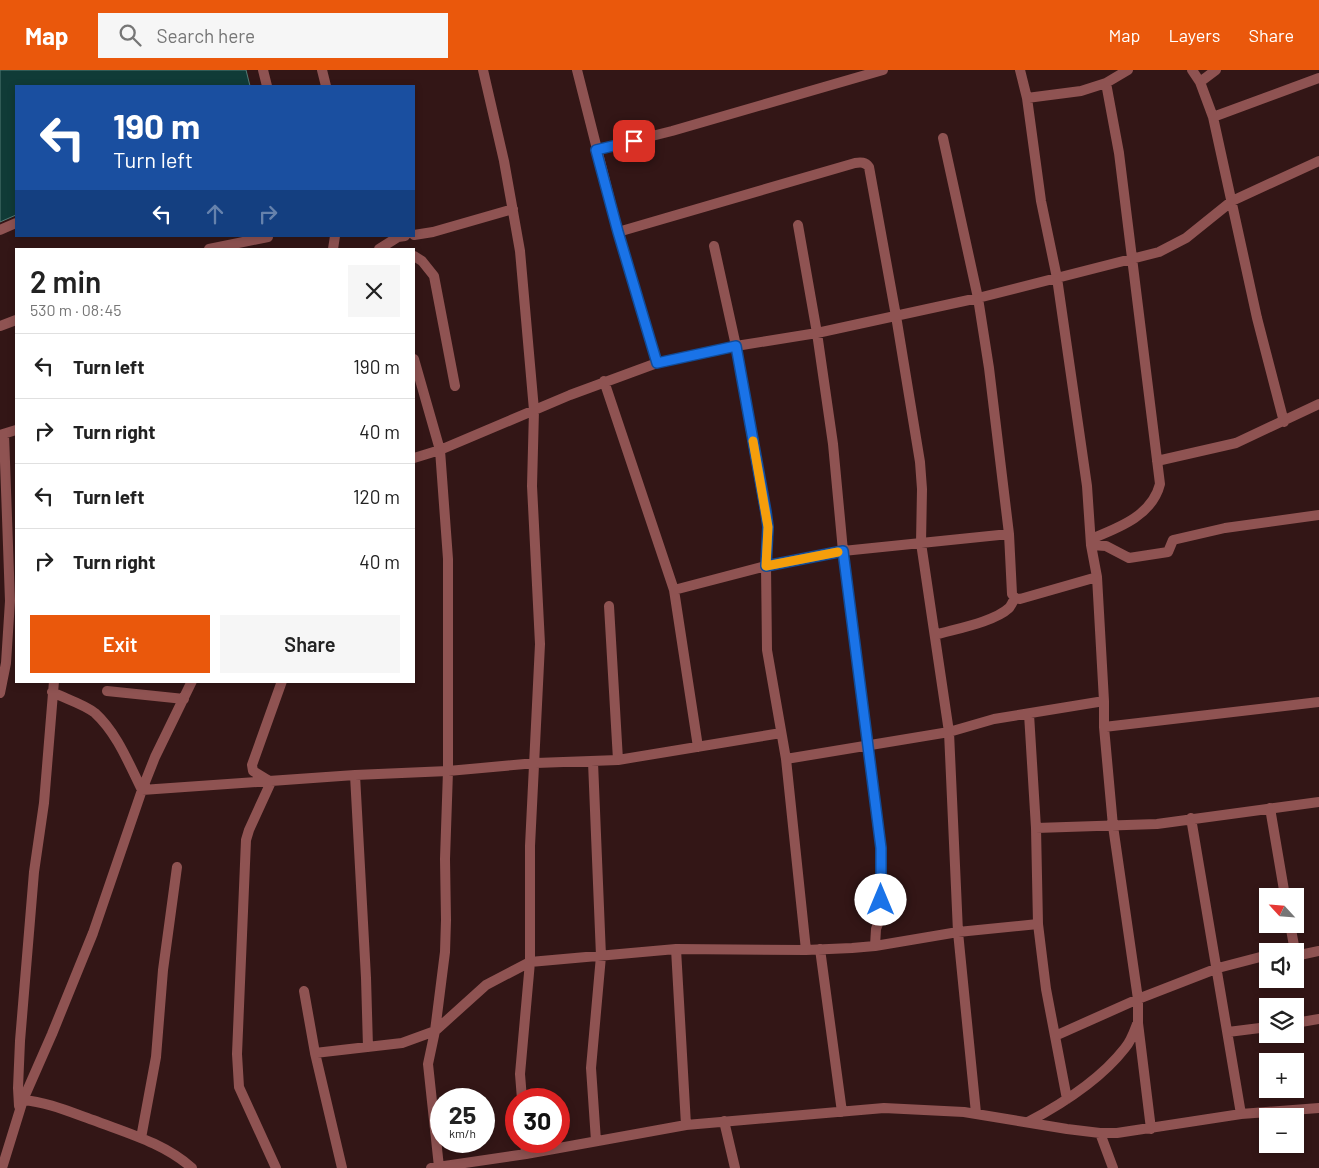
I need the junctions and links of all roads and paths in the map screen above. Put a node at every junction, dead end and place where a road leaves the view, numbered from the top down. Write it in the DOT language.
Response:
graph roads {
  1 [pos="263,70"];
  2 [pos="322,70"];
  3 [pos="483,70"];
  4 [pos="577,70"];
  5 [pos="883,70"];
  6 [pos="1020,70"];
  7 [pos="1128,70"];
  8 [pos="1192,70"];
  9 [pos="1216,70"];
  10 [pos="1319,78"];
  11 [pos="1200,82"];
  12 [pos="1106,83"];
  13 [pos="267,85"];
  14 [pos="326,85"];
  15 [pos="1027,98"];
  16 [pos="1213,117"];
  17 [pos="943,138"];
  18 [pos="596,150"];
  19 [pos="1319,161"];
  20 [pos="1232,201"];
  21 [pos="513,209"];
  22 [pos="15,223"];
  23 [pos="798,225"];
  24 [pos="0,230"];
  25 [pos="618,232"];
  26 [pos="415,235"];
  27 [pos="268,237"];
  28 [pos="398,237"];
  29 [pos="714,246"];
  30 [pos="214,248"];
  31 [pos="381,248"];
  32 [pos="415,257"];
  33 [pos="1132,260"];
  34 [pos="1057,278"];
  35 [pos="978,298"];
  36 [pos="896,316"];
  37 [pos="15,320"];
  38 [pos="0,326"];
  39 [pos="817,333"];
  40 [pos="736,346"];
  41 [pos="415,362"];
  42 [pos="657,363"];
  43 [pos="604,381"];
  44 [pos="455,386"];
  45 [pos="1319,404"];
  46 [pos="534,410"];
  47 [pos="1284,422"];
  48 [pos="15,430"];
  49 [pos="2,434"];
  50 [pos="440,450"];
  51 [pos="415,458"];
  52 [pos="1157,461"];
  53 [pos="1319,515"];
  54 [pos="1009,534"];
  55 [pos="1091,542"];
  56 [pos="921,543"];
  57 [pos="843,551"];
  58 [pos="766,566"];
  59 [pos="1097,577"];
  60 [pos="674,590"];
  61 [pos="1015,598"];
  62 [pos="609,606"];
  63 [pos="935,635"];
  64 [pos="54,683"];
  65 [pos="191,683"];
  66 [pos="281,683"];
  67 [pos="107,691"];
  68 [pos="52,692"];
  69 [pos="0,693"];
  70 [pos="184,699"];
  71 [pos="1104,701"];
  72 [pos="1319,702"];
  73 [pos="1029,714"];
  74 [pos="1104,727"];
  75 [pos="949,732"];
  76 [pos="781,733"];
  77 [pos="868,746"];
  78 [pos="698,747"];
  79 [pos="786,758"];
  80 [pos="618,760"];
  81 [pos="593,762"];
  82 [pos="536,763"];
  83 [pos="448,771"];
  84 [pos="354,775"];
  85 [pos="271,782"];
  86 [pos="142,790"];
  87 [pos="1319,802"];
  88 [pos="1270,808"];
  89 [pos="1191,818"];
  90 [pos="1113,826"];
  91 [pos="1036,828"];
  92 [pos="177,867"];
  93 [pos="1284,888"];
  94 [pos="1038,924"];
  95 [pos="958,932"];
  96 [pos="875,946"];
  97 [pos="820,949"];
  98 [pos="676,950"];
  99 [pos="806,950"];
  100 [pos="1319,951"];
  101 [pos="1304,953"];
  102 [pos="601,956"];
  103 [pos="1259,957"];
  104 [pos="530,962"];
  105 [pos="1218,968"];
  106 [pos="304,991"];
  107 [pos="1138,998"];
  108 [pos="1319,1019"];
  109 [pos="1304,1021"];
  110 [pos="1138,1023"];
  111 [pos="1259,1027"];
  112 [pos="435,1031"];
  113 [pos="1228,1032"];
  114 [pos="1055,1036"];
  115 [pos="368,1047"];
  116 [pos="315,1053"];
  117 [pos="521,1088"];
  118 [pos="1067,1100"];
  119 [pos="21,1105"];
  120 [pos="1319,1108"];
  121 [pos="842,1112"];
  122 [pos="976,1113"];
  123 [pos="1241,1114"];
  124 [pos="724,1121"];
  125 [pos="1028,1122"];
  126 [pos="686,1125"];
  127 [pos="1151,1129"];
  128 [pos="1100,1133"];
  129 [pos="141,1138"];
  130 [pos="596,1141"];
  131 [pos="526,1154"];
  132 [pos="479,1164"];
  133 [pos="3,1167"];
  134 [pos="435,1167"];
  135 [pos="192,1168"];
  136 [pos="276,1168"];
  137 [pos="342,1168"];
  138 [pos="735,1168"];
  139 [pos="1112,1168"];
  1 -- 13 [label="street"];
  2 -- 14 [label="street"];
  3 -- 21 [label="street"];
  4 -- 18 [label="street"];
  5 -- 18 [label="street"];
  6 -- 15 [label="street"];
  7 -- 12 [label="street"];
  8 -- 11 [label="street"];
  9 -- 11 [label="street"];
  10 -- 16 [label="street"];
  11 -- 16 [label="street"];
  12 -- 15 [label="street"];
  12 -- 33 [label="street"];
  15 -- 34 [label="street"];
  16 -- 20 [label="street"];
  17 -- 35 [label="street"];
  18 -- 25 [label="street"];
  19 -- 20 [label="street"];
  20 -- 33 [label="street"];
  20 -- 47 [label="street"];
  21 -- 26 [label="street"];
  21 -- 46 [label="street"];
  22 -- 24 [label="street"];
  23 -- 39 [label="street"];
  25 -- 36 [label="street"];
  25 -- 42 [label="street"];
  27 -- 30 [label="street"];
  28 -- 31 [label="street"];
  29 -- 40 [label="street"];
  32 -- 44 [label="street"];
  33 -- 34 [label="street"];
  33 -- 52 [label="street"];
  34 -- 35 [label="street"];
  34 -- 55 [label="street"];
  35 -- 36 [label="street"];
  35 -- 54 [label="street"];
  36 -- 39 [label="street"];
  36 -- 56 [label="street"];
  37 -- 38 [label="street"];
  39 -- 40 [label="street"];
  39 -- 57 [label="street"];
  40 -- 42 [label="street"];
  40 -- 58 [label="street"];
  41 -- 50 [label="street"];
  42 -- 43 [label="street"];
  43 -- 46 [label="street"];
  43 -- 60 [label="street"];
  45 -- 47 [label="street"];
  46 -- 50 [label="street"];
  46 -- 82 [label="street"];
  47 -- 52 [label="street"];
  48 -- 49 [label="street"];
  49 -- 69 [label="street"];
  50 -- 51 [label="street"];
  50 -- 83 [label="street"];
  52 -- 55 [label="street"];
  53 -- 55 [label="street"];
  54 -- 56 [label="street"];
  54 -- 61 [label="street"];
  55 -- 59 [label="street"];
  56 -- 57 [label="street"];
  56 -- 63 [label="street"];
  57 -- 58 [label="street"];
  57 -- 77 [label="street"];
  58 -- 60 [label="street"];
  58 -- 76 [label="street"];
  59 -- 61 [label="street"];
  59 -- 71 [label="street"];
  60 -- 78 [label="street"];
  61 -- 63 [label="street"];
  62 -- 80 [label="street"];
  63 -- 75 [label="street"];
  64 -- 68 [label="street"];
  65 -- 70 [label="street"];
  66 -- 85 [label="street"];
  67 -- 70 [label="street"];
  68 -- 86 [label="street"];
  68 -- 119 [label="street"];
  70 -- 86 [label="street"];
  71 -- 73 [label="street"];
  71 -- 74 [label="street"];
  72 -- 74 [label="street"];
  73 -- 75 [label="street"];
  73 -- 91 [label="street"];
  74 -- 90 [label="street"];
  75 -- 77 [label="street"];
  75 -- 95 [label="street"];
  76 -- 78 [label="street"];
  76 -- 79 [label="street"];
  77 -- 79 [label="street"];
  77 -- 96 [label="street"];
  78 -- 80 [label="street"];
  79 -- 99 [label="street"];
  80 -- 81 [label="street"];
  81 -- 82 [label="street"];
  81 -- 102 [label="street"];
  82 -- 83 [label="street"];
  82 -- 104 [label="street"];
  83 -- 84 [label="street"];
  83 -- 112 [label="street"];
  84 -- 85 [label="street"];
  84 -- 115 [label="street"];
  85 -- 86 [label="street"];
  85 -- 136 [label="street"];
  86 -- 119 [label="street"];
  87 -- 88 [label="street"];
  88 -- 89 [label="street"];
  88 -- 93 [label="street"];
  89 -- 90 [label="street"];
  89 -- 105 [label="street"];
  90 -- 91 [label="street"];
  90 -- 107 [label="street"];
  91 -- 94 [label="street"];
  92 -- 129 [label="street"];
  94 -- 95 [label="street"];
  94 -- 114 [label="street"];
  95 -- 96 [label="street"];
  95 -- 122 [label="street"];
  96 -- 97 [label="street"];
  97 -- 99 [label="street"];
  97 -- 121 [label="street"];
  98 -- 99 [label="street"];
  98 -- 102 [label="street"];
  98 -- 126 [label="street"];
  100 -- 101 [label="street"];
  102 -- 104 [label="street"];
  102 -- 130 [label="street"];
  103 -- 105 [label="street"];
  104 -- 112 [label="street"];
  104 -- 117 [label="street"];
  105 -- 107 [label="street"];
  105 -- 113 [label="street"];
  106 -- 116 [label="street"];
  107 -- 110 [label="street"];
  107 -- 114 [label="street"];
  108 -- 109 [label="street"];
  110 -- 118 [label="street"];
  110 -- 127 [label="street"];
  111 -- 113 [label="street"];
  112 -- 115 [label="street"];
  112 -- 134 [label="street"];
  113 -- 123 [label="street"];
  114 -- 118 [label="street"];
  115 -- 116 [label="street"];
  116 -- 137 [label="street"];
  118 -- 125 [label="street"];
  119 -- 129 [label="street"];
  119 -- 133 [label="street"];
  120 -- 123 [label="street"];
  121 -- 122 [label="street"];
  121 -- 124 [label="street"];
  122 -- 125 [label="street"];
  123 -- 127 [label="street"];
  124 -- 126 [label="street"];
  124 -- 138 [label="street"];
  125 -- 128 [label="street"];
  126 -- 130 [label="street"];
  127 -- 128 [label="street"];
  128 -- 139 [label="street"];
  129 -- 135 [label="street"];
  130 -- 131 [label="street"];
  131 -- 132 [label="street"];
  132 -- 134 [label="street"];
}
